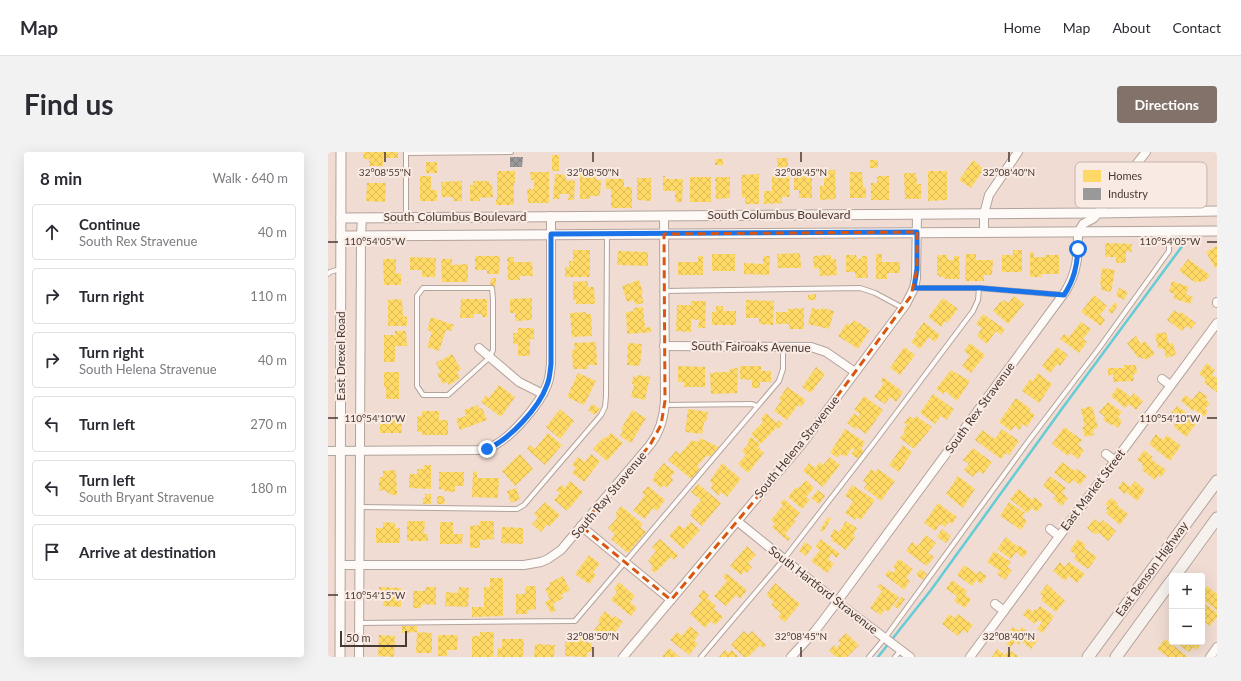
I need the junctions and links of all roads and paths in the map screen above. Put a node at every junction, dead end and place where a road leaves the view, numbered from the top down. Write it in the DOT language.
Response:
graph roads {
  1 [pos="341,152"];
  2 [pos="406,152"];
  3 [pos="511,152"];
  4 [pos="1018,152"];
  5 [pos="1146,152"];
  6 [pos="1138,162"];
  7 [pos="1102,208"];
  8 [pos="1217,211"];
  9 [pos="1098,213"];
  10 [pos="917,214"];
  11 [pos="984,214"];
  12 [pos="551,216"];
  13 [pos="664,216"];
  14 [pos="341,218"];
  15 [pos="362,218"];
  16 [pos="406,218"];
  17 [pos="1169,231"];
  18 [pos="1217,231"];
  19 [pos="917,232"];
  20 [pos="984,232"];
  21 [pos="1078,232"];
  22 [pos="551,234"];
  23 [pos="607,234"];
  24 [pos="664,234"];
  25 [pos="361,235"];
  26 [pos="341,236"];
  27 [pos="340,269"];
  28 [pos="328,274"];
  29 [pos="914,288"];
  30 [pos="980,288"];
  31 [pos="664,291"];
  32 [pos="1064,295"];
  33 [pos="903,308"];
  34 [pos="1217,323"];
  35 [pos="664,346"];
  36 [pos="783,346"];
  37 [pos="479,348"];
  38 [pos="490,357"];
  39 [pos="855,372"];
  40 [pos="1162,379"];
  41 [pos="1170,386"];
  42 [pos="543,394"];
  43 [pos="665,405"];
  44 [pos="757,406"];
  45 [pos="328,451"];
  46 [pos="340,451"];
  47 [pos="360,451"];
  48 [pos="1106,454"];
  49 [pos="1115,461"];
  50 [pos="1217,481"];
  51 [pos="360,507"];
  52 [pos="1217,518"];
  53 [pos="738,521"];
  54 [pos="582,526"];
  55 [pos="1050,529"];
  56 [pos="1059,536"];
  57 [pos="784,558"];
  58 [pos="625,563"];
  59 [pos="340,564"];
  60 [pos="360,564"];
  61 [pos="1177,573"];
  62 [pos="1169,584"];
  63 [pos="671,600"];
  64 [pos="837,602"];
  65 [pos="995,604"];
  66 [pos="1004,611"];
  67 [pos="359,623"];
  68 [pos="885,638"];
  69 [pos="1217,647"];
  70 [pos="901,650"];
  71 [pos="340,657"];
  72 [pos="359,657"];
  73 [pos="623,657"];
  74 [pos="701,657"];
  75 [pos="791,657"];
  76 [pos="868,657"];
  77 [pos="895,657"];
  78 [pos="910,657"];
  79 [pos="970,657"];
  80 [pos="1088,657"];
  81 [pos="1116,657"];
  82 [pos="1210,657"];
  1 -- 14 [label="street, East Drexel Road"];
  2 -- 3 [label="lane"];
  2 -- 16 [label="lane"];
  4 -- 11 [label="street"];
  5 -- 6 [label="street"];
  7 -- 9 [label="street"];
  8 -- 9 [label="street, South Columbus Boulevard"];
  9 -- 11 [label="street, South Columbus Boulevard"];
  9 -- 21 [label="street"];
  10 -- 11 [label="street, South Columbus Boulevard"];
  10 -- 13 [label="street, South Columbus Boulevard"];
  10 -- 19 [label="street, South Helena Stravenue"];
  11 -- 20 [label="street"];
  12 -- 13 [label="street, South Columbus Boulevard"];
  12 -- 16 [label="street, South Columbus Boulevard"];
  12 -- 22 [label="street"];
  13 -- 24 [label="street, South Ray Stravenue"];
  14 -- 15 [label="street, South Columbus Boulevard"];
  14 -- 26 [label="street, East Drexel Road"];
  15 -- 16 [label="street, South Columbus Boulevard"];
  15 -- 25 [label="street, East Drexel Road"];
  17 -- 18 [label="street, South Columbus Boulevard"];
  17 -- 21 [label="street, South Columbus Boulevard"];
  17 -- 68 [label="lane"];
  19 -- 20 [label="street, South Columbus Boulevard"];
  19 -- 24 [label="street, South Columbus Boulevard"];
  19 -- 29 [label="street, South Helena Stravenue"];
  20 -- 21 [label="street, South Columbus Boulevard"];
  21 -- 32 [label="street, South Rex Stravenue"];
  22 -- 23 [label="street, South Columbus Boulevard"];
  22 -- 25 [label="street, South Columbus Boulevard"];
  22 -- 42 [label="street"];
  23 -- 24 [label="street, South Columbus Boulevard"];
  23 -- 51 [label="lane"];
  24 -- 31 [label="street, South Ray Stravenue"];
  25 -- 26 [label="street, South Columbus Boulevard"];
  25 -- 47 [label="street, East Drexel Road"];
  26 -- 27 [label="street, East Drexel Road"];
  27 -- 28 [label="lane"];
  27 -- 46 [label="street, East Drexel Road"];
  29 -- 30 [label="lane"];
  29 -- 33 [label="street, South Helena Stravenue"];
  30 -- 32 [label="lane"];
  30 -- 57 [label="lane"];
  31 -- 33 [label="lane"];
  31 -- 35 [label="street, South Ray Stravenue"];
  32 -- 64 [label="street, South Rex Stravenue"];
  33 -- 39 [label="street, South Helena Stravenue"];
  34 -- 41 [label="street, East Market Street"];
  35 -- 36 [label="street, South Fairoaks Avenue"];
  35 -- 43 [label="street, South Ray Stravenue"];
  36 -- 39 [label="street, South Fairoaks Avenue"];
  36 -- 44 [label="lane"];
  37 -- 38 [label="street"];
  38 -- 38 [label="lane"];
  38 -- 42 [label="street"];
  39 -- 53 [label="street, South Helena Stravenue"];
  40 -- 41 [label="street"];
  41 -- 49 [label="street, East Market Street"];
  42 -- 47 [label="street"];
  43 -- 44 [label="lane"];
  43 -- 54 [label="street, South Ray Stravenue"];
  44 -- 58 [label="lane"];
  45 -- 46 [label="street"];
  46 -- 47 [label="street"];
  46 -- 59 [label="street, East Drexel Road"];
  47 -- 51 [label="street, East Drexel Road"];
  48 -- 49 [label="street"];
  49 -- 56 [label="street, East Market Street"];
  50 -- 80 [label="main road, East Benson Highway"];
  51 -- 60 [label="street, East Drexel Road"];
  52 -- 61 [label="main road, East Benson Highway"];
  53 -- 57 [label="street, South Hartford Stravenue"];
  53 -- 63 [label="street, South Helena Stravenue"];
  54 -- 58 [label="street"];
  54 -- 60 [label="street, South Ray Stravenue"];
  55 -- 56 [label="street"];
  56 -- 66 [label="street, East Market Street"];
  57 -- 64 [label="street, South Hartford Stravenue"];
  57 -- 74 [label="lane"];
  58 -- 63 [label="street"];
  58 -- 67 [label="lane"];
  59 -- 60 [label="street, South Ray Stravenue"];
  59 -- 71 [label="street, East Drexel Road"];
  60 -- 67 [label="street, East Drexel Road"];
  62 -- 81 [label="main road, East Benson Highway"];
  63 -- 73 [label="street, South Helena Stravenue"];
  64 -- 68 [label="street, South Hartford Stravenue"];
  64 -- 75 [label="street, South Rex Stravenue"];
  65 -- 66 [label="street"];
  66 -- 79 [label="street, East Market Street"];
  67 -- 72 [label="street, East Drexel Road"];
  68 -- 70 [label="street, South Hartford Stravenue"];
  68 -- 76 [label="lane"];
  69 -- 82 [label="street"];
  70 -- 77 [label="lane"];
  70 -- 78 [label="street, South Hartford Stravenue"];
}
